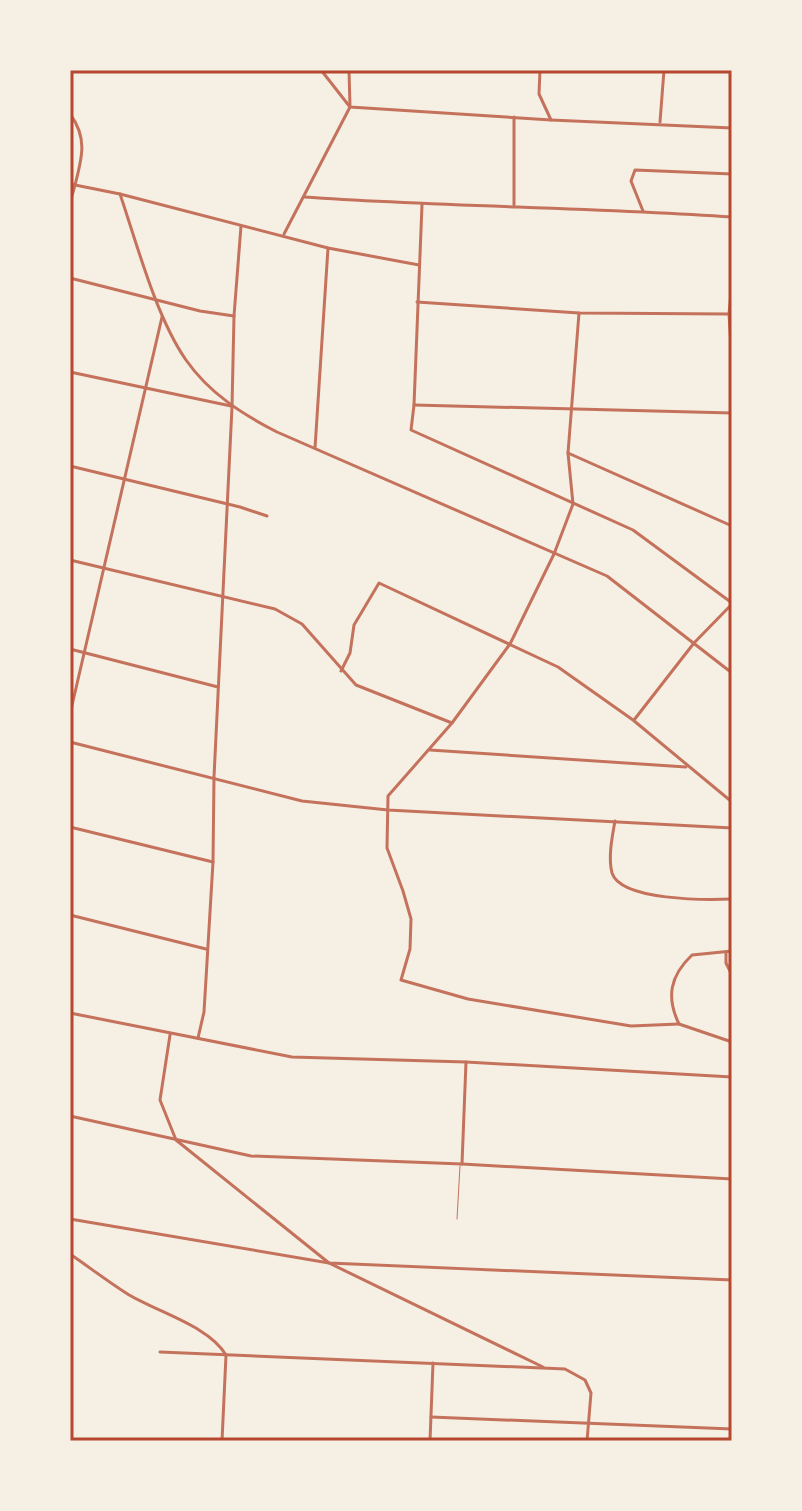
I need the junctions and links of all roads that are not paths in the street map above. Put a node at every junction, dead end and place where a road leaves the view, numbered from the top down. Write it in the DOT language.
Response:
graph roads {
  1 [pos="321,70"];
  2 [pos="349,70"];
  3 [pos="540,70"];
  4 [pos="664,70"];
  5 [pos="350,107"];
  6 [pos="70,114"];
  7 [pos="514,117"];
  8 [pos="551,120"];
  9 [pos="660,123"];
  10 [pos="732,128"];
  11 [pos="732,174"];
  12 [pos="72,184"];
  13 [pos="120,194"];
  14 [pos="304,197"];
  15 [pos="70,203"];
  16 [pos="422,205"];
  17 [pos="514,207"];
  18 [pos="643,211"];
  19 [pos="732,217"];
  20 [pos="241,226"];
  21 [pos="284,235"];
  22 [pos="328,248"];
  23 [pos="419,265"];
  24 [pos="70,278"];
  25 [pos="732,283"];
  26 [pos="157,300"];
  27 [pos="417,302"];
  28 [pos="163,313"];
  29 [pos="579,313"];
  30 [pos="729,314"];
  31 [pos="234,316"];
  32 [pos="732,362"];
  33 [pos="70,372"];
  34 [pos="147,389"];
  35 [pos="414,405"];
  36 [pos="232,407"];
  37 [pos="573,410"];
  38 [pos="732,413"];
  39 [pos="315,448"];
  40 [pos="568,453"];
  41 [pos="70,466"];
  42 [pos="125,480"];
  43 [pos="573,504"];
  44 [pos="226,505"];
  45 [pos="267,516"];
  46 [pos="732,526"];
  47 [pos="554,554"];
  48 [pos="70,560"];
  49 [pos="103,567"];
  50 [pos="222,597"];
  51 [pos="732,603"];
  52 [pos="694,643"];
  53 [pos="510,644"];
  54 [pos="70,649"];
  55 [pos="84,653"];
  56 [pos="341,671"];
  57 [pos="732,673"];
  58 [pos="219,687"];
  59 [pos="70,714"];
  60 [pos="633,720"];
  61 [pos="452,723"];
  62 [pos="70,742"];
  63 [pos="430,750"];
  64 [pos="688,767"];
  65 [pos="214,777"];
  66 [pos="732,802"];
  67 [pos="388,810"];
  68 [pos="615,821"];
  69 [pos="70,827"];
  70 [pos="732,828"];
  71 [pos="213,862"];
  72 [pos="732,899"];
  73 [pos="70,915"];
  74 [pos="208,950"];
  75 [pos="726,951"];
  76 [pos="732,951"];
  77 [pos="732,975"];
  78 [pos="70,1013"];
  79 [pos="679,1024"];
  80 [pos="170,1035"];
  81 [pos="198,1038"];
  82 [pos="732,1042"];
  83 [pos="466,1062"];
  84 [pos="732,1077"];
  85 [pos="70,1116"];
  86 [pos="176,1140"];
  87 [pos="461,1164"];
  88 [pos="732,1179"];
  89 [pos="70,1219"];
  90 [pos="457,1219"];
  91 [pos="70,1254"];
  92 [pos="329,1263"];
  93 [pos="732,1280"];
  94 [pos="160,1352"];
  95 [pos="226,1355"];
  96 [pos="433,1363"];
  97 [pos="543,1367"];
  98 [pos="431,1417"];
  99 [pos="590,1423"];
  100 [pos="732,1429"];
  101 [pos="222,1441"];
  102 [pos="430,1441"];
  103 [pos="587,1441"];
  1 -- 5 [label="street"];
  2 -- 5 [label="street"];
  3 -- 8 [label="street"];
  4 -- 9 [label="street"];
  5 -- 7 [label="street"];
  5 -- 14 [label="street"];
  6 -- 12 [label="street"];
  7 -- 8 [label="street"];
  7 -- 17 [label="street"];
  8 -- 9 [label="street"];
  9 -- 10 [label="street"];
  11 -- 18 [label="street"];
  12 -- 13 [label="street"];
  12 -- 15 [label="street"];
  13 -- 20 [label="street"];
  13 -- 26 [label="street"];
  14 -- 16 [label="street"];
  14 -- 21 [label="street"];
  16 -- 17 [label="street"];
  16 -- 23 [label="street"];
  17 -- 18 [label="street"];
  18 -- 19 [label="street"];
  20 -- 21 [label="street"];
  20 -- 31 [label="street"];
  21 -- 22 [label="street"];
  22 -- 23 [label="street"];
  22 -- 39 [label="street"];
  23 -- 27 [label="street"];
  24 -- 26 [label="street"];
  25 -- 30 [label="street"];
  26 -- 28 [label="street"];
  26 -- 31 [label="street"];
  27 -- 29 [label="street"];
  27 -- 35 [label="street"];
  28 -- 34 [label="street"];
  28 -- 36 [label="street"];
  29 -- 30 [label="street"];
  29 -- 37 [label="street"];
  30 -- 32 [label="street"];
  31 -- 36 [label="street"];
  33 -- 34 [label="street"];
  34 -- 36 [label="street"];
  34 -- 42 [label="street"];
  35 -- 37 [label="street"];
  35 -- 43 [label="street"];
  36 -- 39 [label="street"];
  36 -- 44 [label="street"];
  37 -- 38 [label="street"];
  37 -- 40 [label="street"];
  39 -- 47 [label="street"];
  40 -- 43 [label="street"];
  40 -- 46 [label="street"];
  41 -- 42 [label="street"];
  42 -- 44 [label="street"];
  42 -- 49 [label="street"];
  43 -- 47 [label="street"];
  43 -- 51 [label="street"];
  44 -- 45 [label="street"];
  44 -- 50 [label="street"];
  47 -- 52 [label="street"];
  47 -- 53 [label="street"];
  48 -- 49 [label="street"];
  49 -- 50 [label="street"];
  49 -- 55 [label="street"];
  50 -- 56 [label="street"];
  50 -- 58 [label="street"];
  51 -- 52 [label="street"];
  52 -- 57 [label="street"];
  52 -- 60 [label="street"];
  53 -- 56 [label="street"];
  53 -- 60 [label="street"];
  53 -- 61 [label="street"];
  54 -- 55 [label="street"];
  55 -- 58 [label="street"];
  55 -- 59 [label="street"];
  56 -- 61 [label="street"];
  58 -- 65 [label="street"];
  60 -- 64 [label="street"];
  61 -- 63 [label="street"];
  62 -- 65 [label="street"];
  63 -- 64 [label="street"];
  63 -- 67 [label="street"];
  64 -- 66 [label="street"];
  65 -- 67 [label="street"];
  65 -- 71 [label="street"];
  67 -- 68 [label="street"];
  67 -- 79 [label="street"];
  68 -- 70 [label="street"];
  68 -- 72 [label="street"];
  69 -- 71 [label="street"];
  71 -- 74 [label="street"];
  73 -- 74 [label="street"];
  74 -- 81 [label="street"];
  75 -- 76 [label="street"];
  75 -- 77 [label="street"];
  75 -- 79 [label="street"];
  78 -- 80 [label="street"];
  79 -- 82 [label="street"];
  80 -- 81 [label="street"];
  80 -- 86 [label="street"];
  81 -- 83 [label="street"];
  83 -- 84 [label="street"];
  83 -- 87 [label="street"];
  85 -- 86 [label="street"];
  86 -- 87 [label="street"];
  86 -- 92 [label="street"];
  87 -- 88 [label="street"];
  87 -- 90 [label="lane"];
  89 -- 92 [label="street"];
  91 -- 95 [label="street"];
  92 -- 93 [label="street"];
  92 -- 97 [label="street"];
  94 -- 95 [label="street"];
  95 -- 96 [label="street"];
  95 -- 101 [label="street"];
  96 -- 97 [label="street"];
  96 -- 98 [label="street"];
  97 -- 99 [label="street"];
  98 -- 99 [label="street"];
  98 -- 102 [label="street"];
  99 -- 100 [label="street"];
  99 -- 103 [label="street"];
}
